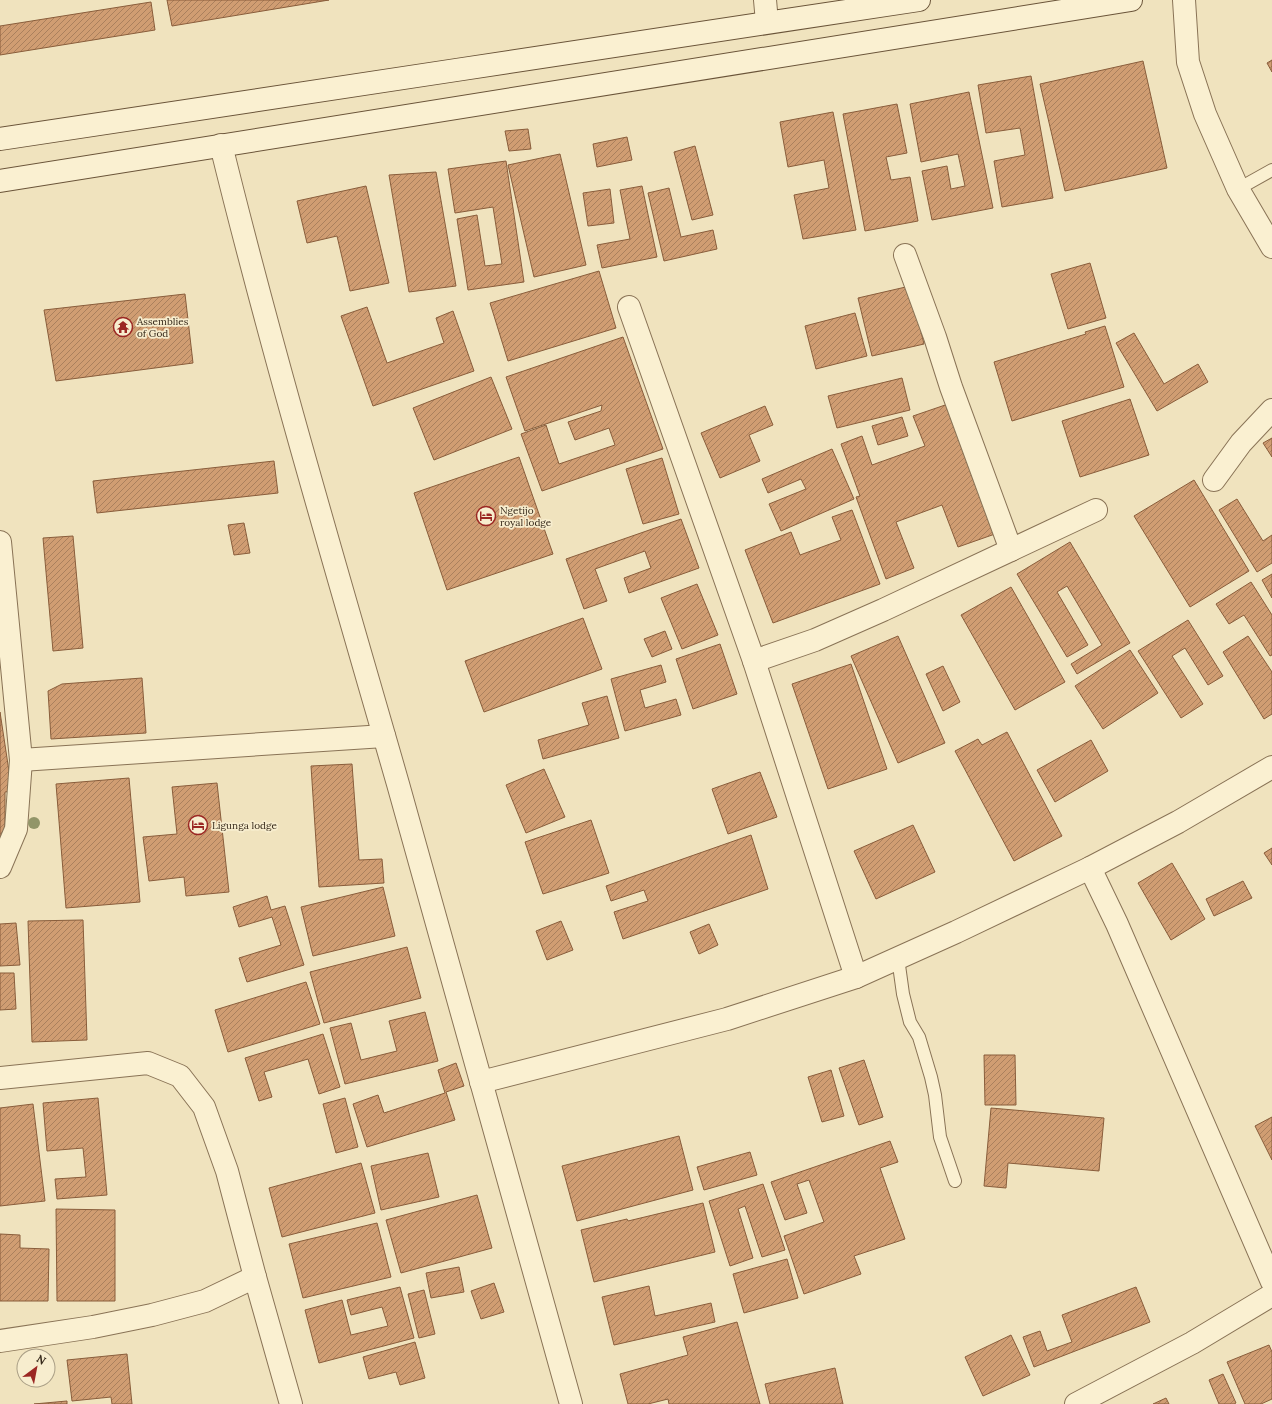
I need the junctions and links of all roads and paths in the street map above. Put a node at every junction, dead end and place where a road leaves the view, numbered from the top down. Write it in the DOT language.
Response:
graph roads {
  1 [pos="765,0"];
  2 [pos="919,0"];
  3 [pos="1131,0"];
  4 [pos="1184,0"];
  5 [pos="767,22"];
  6 [pos="0,139"];
  7 [pos="220,145"];
  8 [pos="1272,170"];
  9 [pos="0,181"];
  10 [pos="1238,188"];
  11 [pos="1272,247"];
  12 [pos="905,254"];
  13 [pos="628,306"];
  14 [pos="1272,410"];
  15 [pos="1214,480"];
  16 [pos="1096,510"];
  17 [pos="0,542"];
  18 [pos="1011,550"];
  19 [pos="754,661"];
  20 [pos="5,663"];
  21 [pos="384,736"];
  22 [pos="20,760"];
  23 [pos="1272,767"];
  24 [pos="0,867"];
  25 [pos="1090,868"];
  26 [pos="898,958"];
  27 [pos="856,977"];
  28 [pos="0,1078"];
  29 [pos="481,1082"];
  30 [pos="955,1181"];
  31 [pos="255,1277"];
  32 [pos="1272,1282"];
  33 [pos="1272,1296"];
  34 [pos="0,1341"];
  35 [pos="291,1404"];
  36 [pos="571,1404"];
  37 [pos="1076,1404"];
  1 -- 5 [label="street"];
  2 -- 5 [label="street"];
  3 -- 7 [label="street"];
  4 -- 10 [label="street"];
  5 -- 6 [label="street"];
  7 -- 9 [label="street"];
  7 -- 21 [label="street"];
  8 -- 10 [label="lane"];
  10 -- 11 [label="street"];
  12 -- 18 [label="street"];
  13 -- 19 [label="street"];
  14 -- 15 [label="street"];
  16 -- 18 [label="street"];
  17 -- 20 [label="street"];
  18 -- 19 [label="street"];
  19 -- 27 [label="street"];
  20 -- 22 [label="street"];
  21 -- 22 [label="street"];
  21 -- 29 [label="street"];
  22 -- 24 [label="street"];
  23 -- 25 [label="street"];
  25 -- 26 [label="street"];
  25 -- 32 [label="street"];
  26 -- 27 [label="street"];
  26 -- 30 [label="lane"];
  27 -- 29 [label="street"];
  28 -- 31 [label="street"];
  29 -- 36 [label="street"];
  31 -- 34 [label="street"];
  31 -- 35 [label="street"];
  33 -- 37 [label="street"];
}
